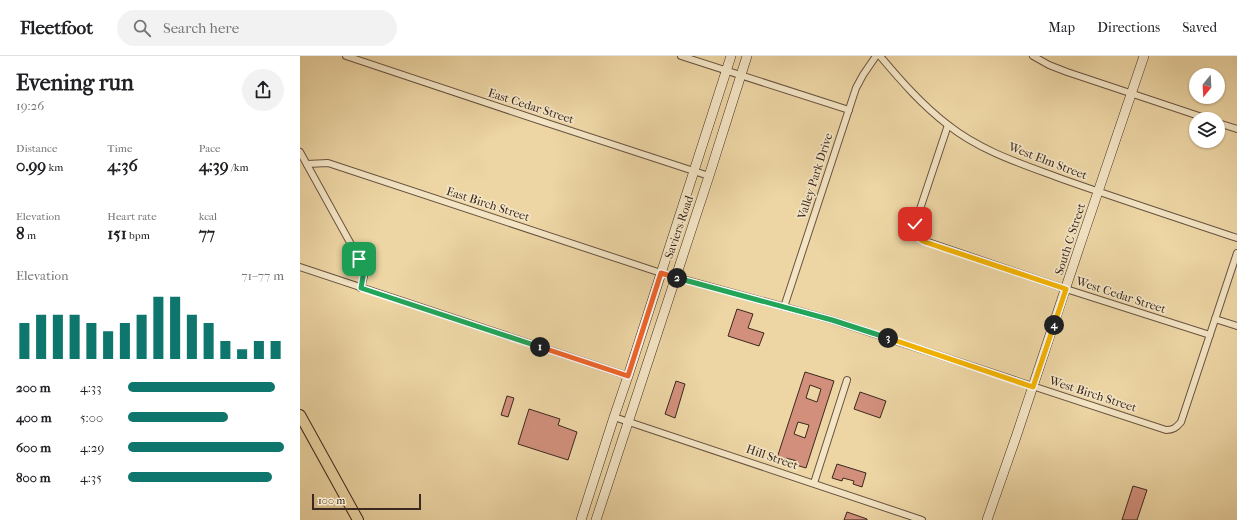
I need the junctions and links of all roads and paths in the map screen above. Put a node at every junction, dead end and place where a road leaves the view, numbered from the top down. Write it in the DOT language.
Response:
graph roads {
  1 [pos="346,56"];
  2 [pos="681,56"];
  3 [pos="731,56"];
  4 [pos="747,56"];
  5 [pos="876,56"];
  6 [pos="880,56"];
  7 [pos="1033,56"];
  8 [pos="1144,56"];
  9 [pos="726,71"];
  10 [pos="741,76"];
  11 [pos="1131,94"];
  12 [pos="849,110"];
  13 [pos="1189,113"];
  14 [pos="948,125"];
  15 [pos="1225,125"];
  16 [pos="1237,129"];
  17 [pos="300,152"];
  18 [pos="307,164"];
  19 [pos="694,171"];
  20 [pos="709,176"];
  21 [pos="1098,192"];
  22 [pos="1237,238"];
  23 [pos="1237,253"];
  24 [pos="300,267"];
  25 [pos="661,273"];
  26 [pos="675,277"];
  27 [pos="361,288"];
  28 [pos="1066,289"];
  29 [pos="784,307"];
  30 [pos="1215,319"];
  31 [pos="1237,326"];
  32 [pos="1210,335"];
  33 [pos="628,376"];
  34 [pos="847,380"];
  35 [pos="1033,387"];
  36 [pos="300,415"];
  37 [pos="614,417"];
  38 [pos="628,421"];
  39 [pos="814,483"];
  40 [pos="358,520"];
  41 [pos="581,520"];
  42 [pos="596,520"];
  43 [pos="922,520"];
  44 [pos="987,520"];
  1 -- 19 [label="street, East Cedar Street"];
  2 -- 9 [label="street"];
  3 -- 9 [label="main road, Saviers Road"];
  4 -- 10 [label="main road, Saviers Road"];
  5 -- 12 [label="street, Valley Park Drive"];
  6 -- 14 [label="street, West Elm Street"];
  7 -- 11 [label="street"];
  8 -- 11 [label="main road, South C Street"];
  9 -- 10 [label="street"];
  9 -- 19 [label="main road, Saviers Road"];
  10 -- 12 [label="street"];
  10 -- 20 [label="main road, Saviers Road"];
  11 -- 13 [label="street"];
  11 -- 21 [label="main road, South C Street"];
  12 -- 29 [label="street, Valley Park Drive"];
  14 -- 21 [label="street, West Elm Street"];
  14 -- 28 [label="street, West Cedar Street"];
  15 -- 16 [label="street"];
  17 -- 18 [label="street"];
  18 -- 25 [label="street, East Birch Street"];
  18 -- 27 [label="street"];
  19 -- 20 [label="street, East Cedar Street"];
  19 -- 25 [label="main road, Saviers Road"];
  20 -- 26 [label="main road, Saviers Road"];
  21 -- 22 [label="street, West Elm Street"];
  21 -- 28 [label="main road, South C Street"];
  23 -- 30 [label="street"];
  24 -- 27 [label="street"];
  25 -- 26 [label="street, West Birch Street"];
  25 -- 33 [label="main road, Saviers Road"];
  26 -- 29 [label="street, West Birch Street"];
  26 -- 38 [label="main road, Saviers Road"];
  27 -- 33 [label="street"];
  28 -- 32 [label="street, West Cedar Street"];
  28 -- 35 [label="main road, South C Street"];
  29 -- 35 [label="street, West Birch Street"];
  30 -- 31 [label="street"];
  30 -- 32 [label="street"];
  32 -- 35 [label="street, West Birch Street"];
  33 -- 37 [label="main road, Saviers Road"];
  34 -- 39 [label="street"];
  35 -- 44 [label="main road, South C Street"];
  36 -- 40 [label="main road"];
  37 -- 38 [label="street, Hill Street"];
  37 -- 41 [label="main road, Saviers Road"];
  38 -- 39 [label="street, Hill Street"];
  38 -- 42 [label="main road, Saviers Road"];
  39 -- 43 [label="street, Hill Street"];
}
